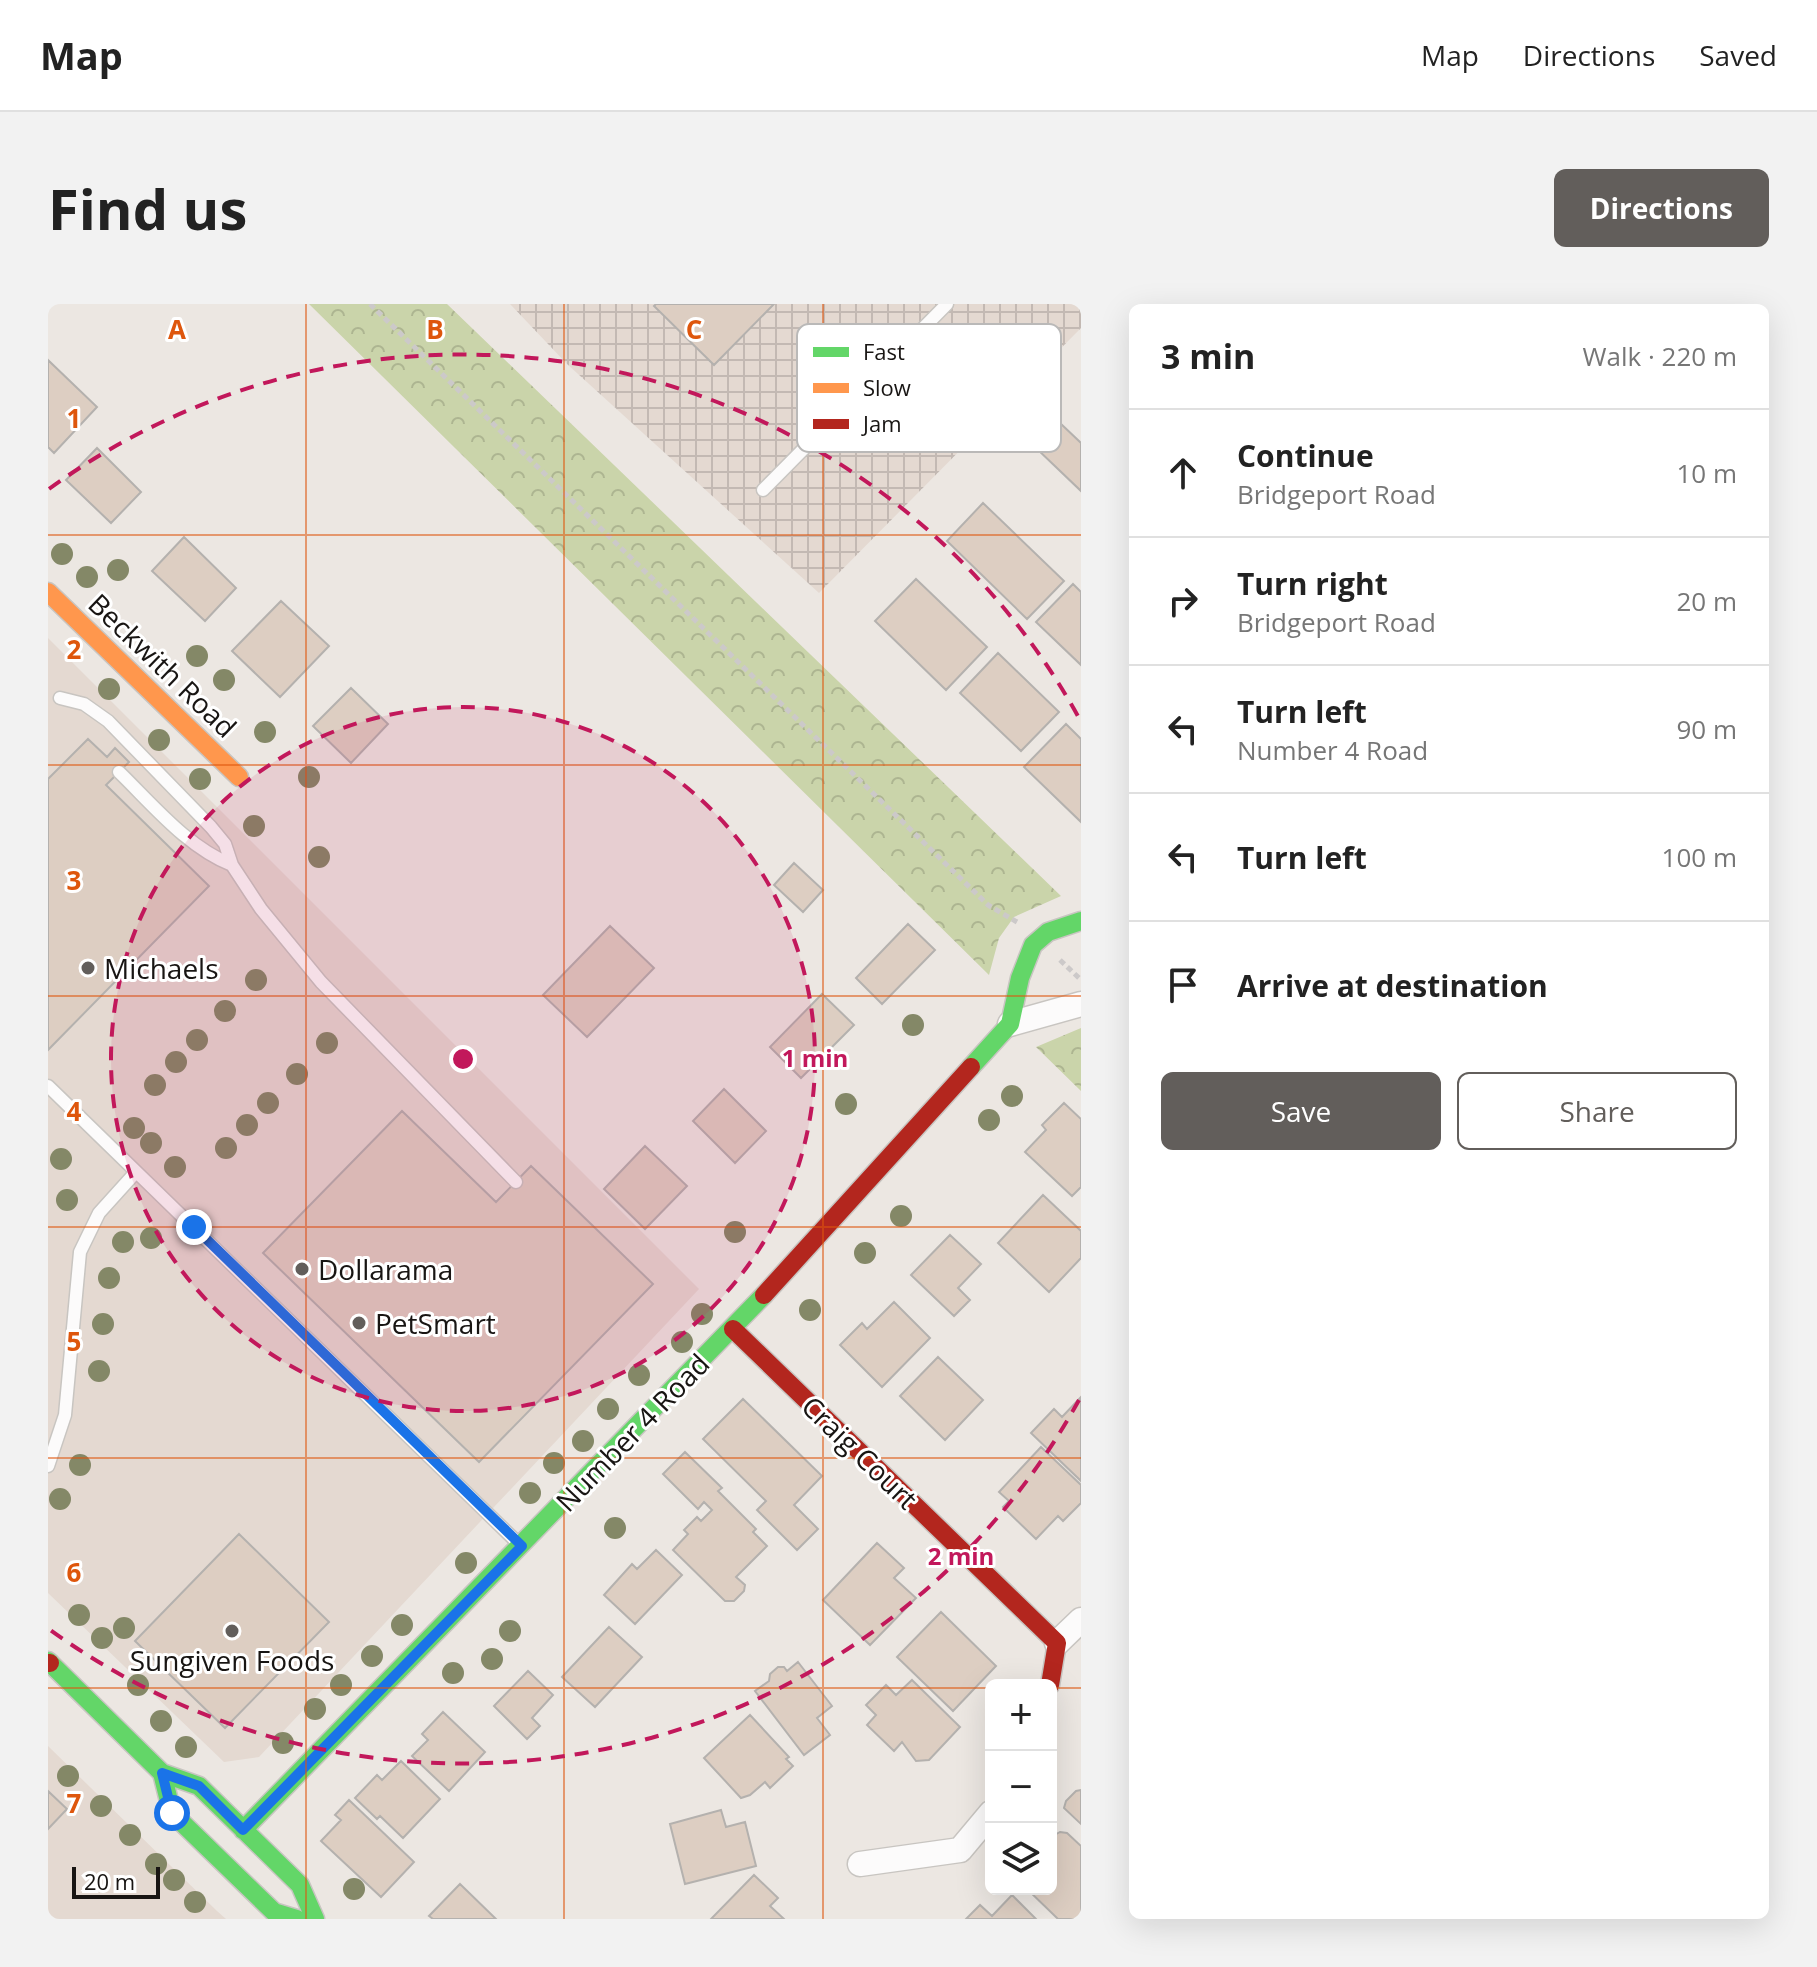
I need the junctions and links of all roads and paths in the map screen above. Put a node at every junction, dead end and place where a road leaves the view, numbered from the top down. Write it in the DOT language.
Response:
graph roads {
  1 [pos="370,304"];
  2 [pos="947,304"];
  3 [pos="927,324"];
  4 [pos="801,452"];
  5 [pos="763,490"];
  6 [pos="48,592"];
  7 [pos="60,698"];
  8 [pos="119,772"];
  9 [pos="239,777"];
  10 [pos="232,865"];
  11 [pos="1081,921"];
  12 [pos="1025,927"];
  13 [pos="1056,956"];
  14 [pos="1075,975"];
  15 [pos="1081,1004"];
  16 [pos="1010,1024"];
  17 [pos="48,1086"];
  18 [pos="136,1172"];
  19 [pos="516,1182"];
  20 [pos="733,1329"];
  21 [pos="48,1466"];
  22 [pos="522,1546"];
  23 [pos="1081,1620"];
  24 [pos="1057,1643"];
  25 [pos="49,1662"];
  26 [pos="1051,1679"];
  27 [pos="162,1773"];
  28 [pos="985,1820"];
  29 [pos="243,1830"];
  30 [pos="860,1864"];
  31 [pos="297,1919"];
  32 [pos="315,1919"];
  1 -- 12 [label="path"];
  2 -- 3 [label="lane"];
  4 -- 5 [label="lane"];
  6 -- 9 [label="street, Beckwith Road"];
  7 -- 10 [label="lane"];
  8 -- 10 [label="lane"];
  10 -- 19 [label="lane"];
  11 -- 16 [label="street, Number 4 Road"];
  13 -- 14 [label="path"];
  15 -- 16 [label="street"];
  16 -- 20 [label="street, Number 4 Road"];
  17 -- 18 [label="lane"];
  18 -- 21 [label="lane"];
  18 -- 22 [label="lane"];
  20 -- 22 [label="street, Number 4 Road"];
  20 -- 24 [label="street, Craig Court"];
  22 -- 29 [label="street, Number 4 Road"];
  23 -- 24 [label="street"];
  24 -- 26 [label="street"];
  25 -- 27 [label="street"];
  27 -- 29 [label="street"];
  27 -- 31 [label="street"];
  28 -- 30 [label="street"];
  29 -- 32 [label="street"];
}
